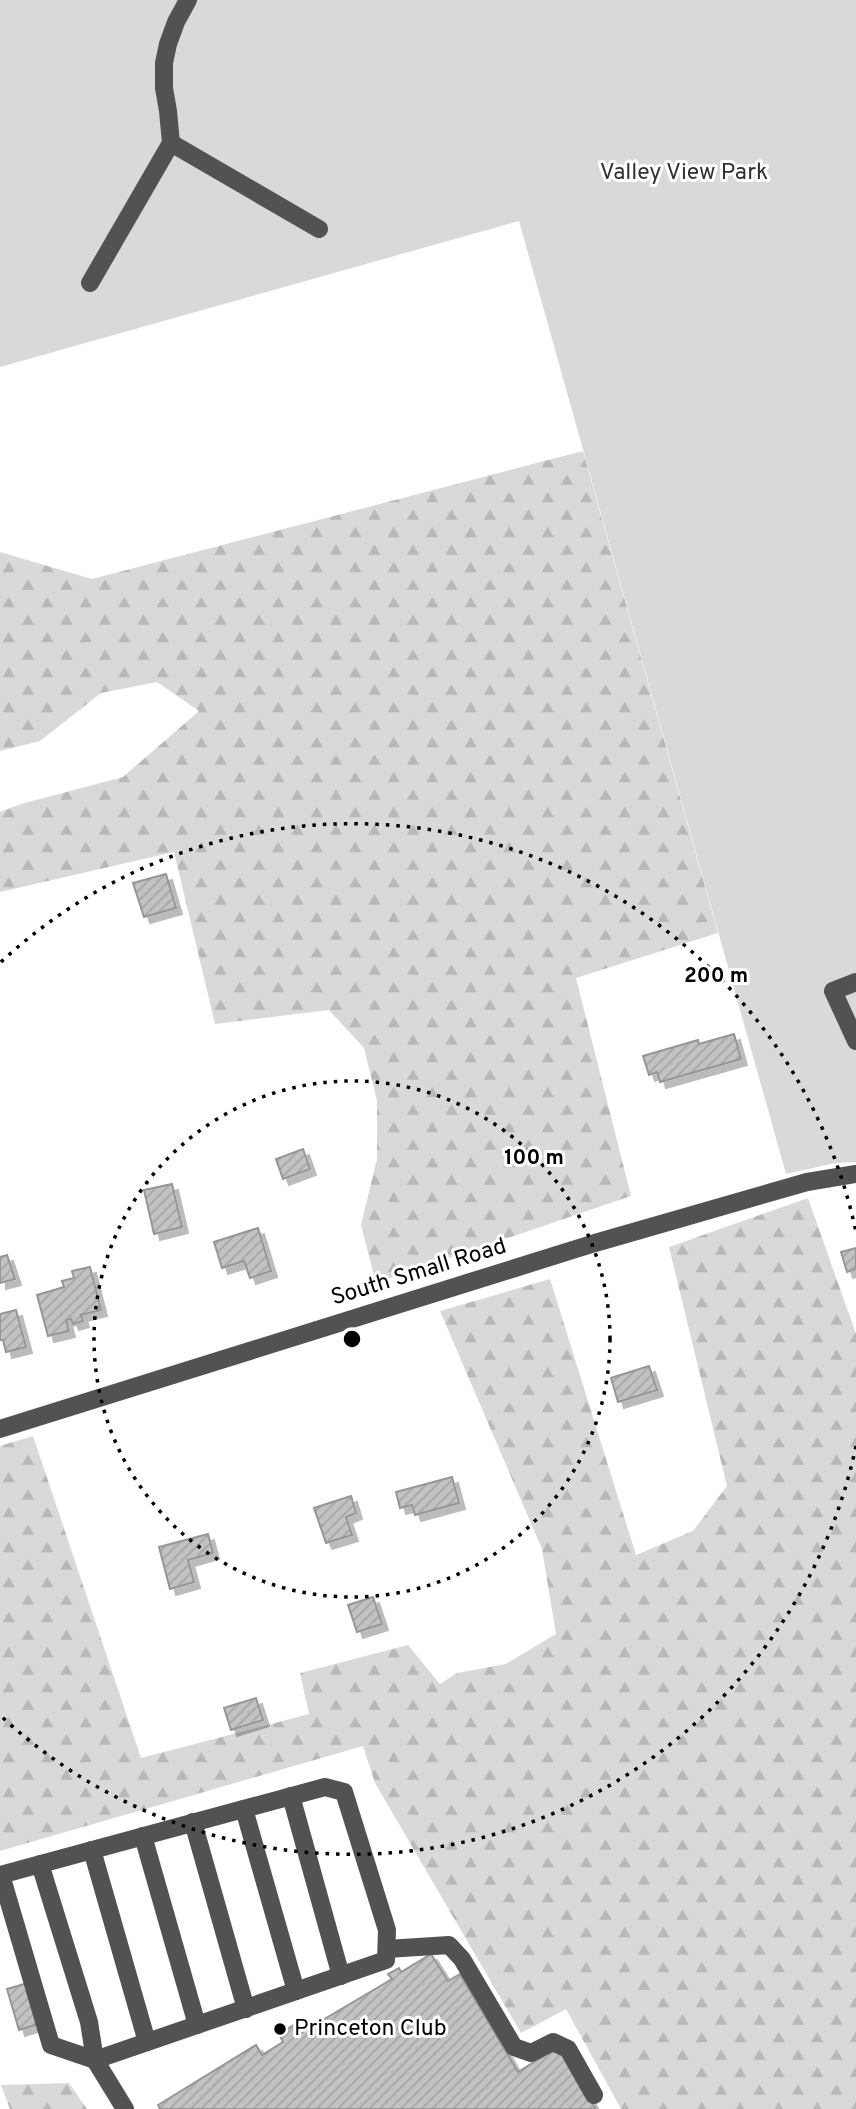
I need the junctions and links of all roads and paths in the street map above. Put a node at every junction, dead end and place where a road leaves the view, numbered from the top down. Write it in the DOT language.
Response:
graph roads {
  1 [pos="188,0"];
  2 [pos="171,143"];
  3 [pos="319,229"];
  4 [pos="90,283"];
  5 [pos="856,982"];
  6 [pos="856,1041"];
  7 [pos="856,1174"];
  8 [pos="0,1429"];
  9 [pos="291,1796"];
  10 [pos="244,1809"];
  11 [pos="194,1822"];
  12 [pos="143,1836"];
  13 [pos="92,1850"];
  14 [pos="40,1864"];
  15 [pos="0,1875"];
  16 [pos="387,1949"];
  17 [pos="341,1976"];
  18 [pos="296,1991"];
  19 [pos="246,2008"];
  20 [pos="197,2025"];
  21 [pos="147,2042"];
  22 [pos="95,2060"];
  23 [pos="594,2095"];
  24 [pos="125,2109"];
  1 -- 2 [label="street"];
  2 -- 3 [label="street"];
  2 -- 4 [label="street"];
  5 -- 6 [label="street"];
  7 -- 8 [label="street, South Small Road"];
  9 -- 10 [label="street"];
  9 -- 16 [label="street"];
  9 -- 17 [label="street"];
  10 -- 11 [label="street"];
  10 -- 18 [label="street"];
  11 -- 12 [label="street"];
  11 -- 19 [label="street"];
  12 -- 13 [label="street"];
  12 -- 20 [label="street"];
  13 -- 14 [label="street"];
  13 -- 21 [label="street"];
  14 -- 15 [label="street"];
  14 -- 22 [label="street"];
  15 -- 22 [label="street"];
  16 -- 17 [label="street"];
  16 -- 23 [label="street"];
  17 -- 18 [label="street"];
  18 -- 19 [label="street"];
  19 -- 20 [label="street"];
  20 -- 21 [label="street"];
  21 -- 22 [label="street"];
  22 -- 24 [label="street"];
}
